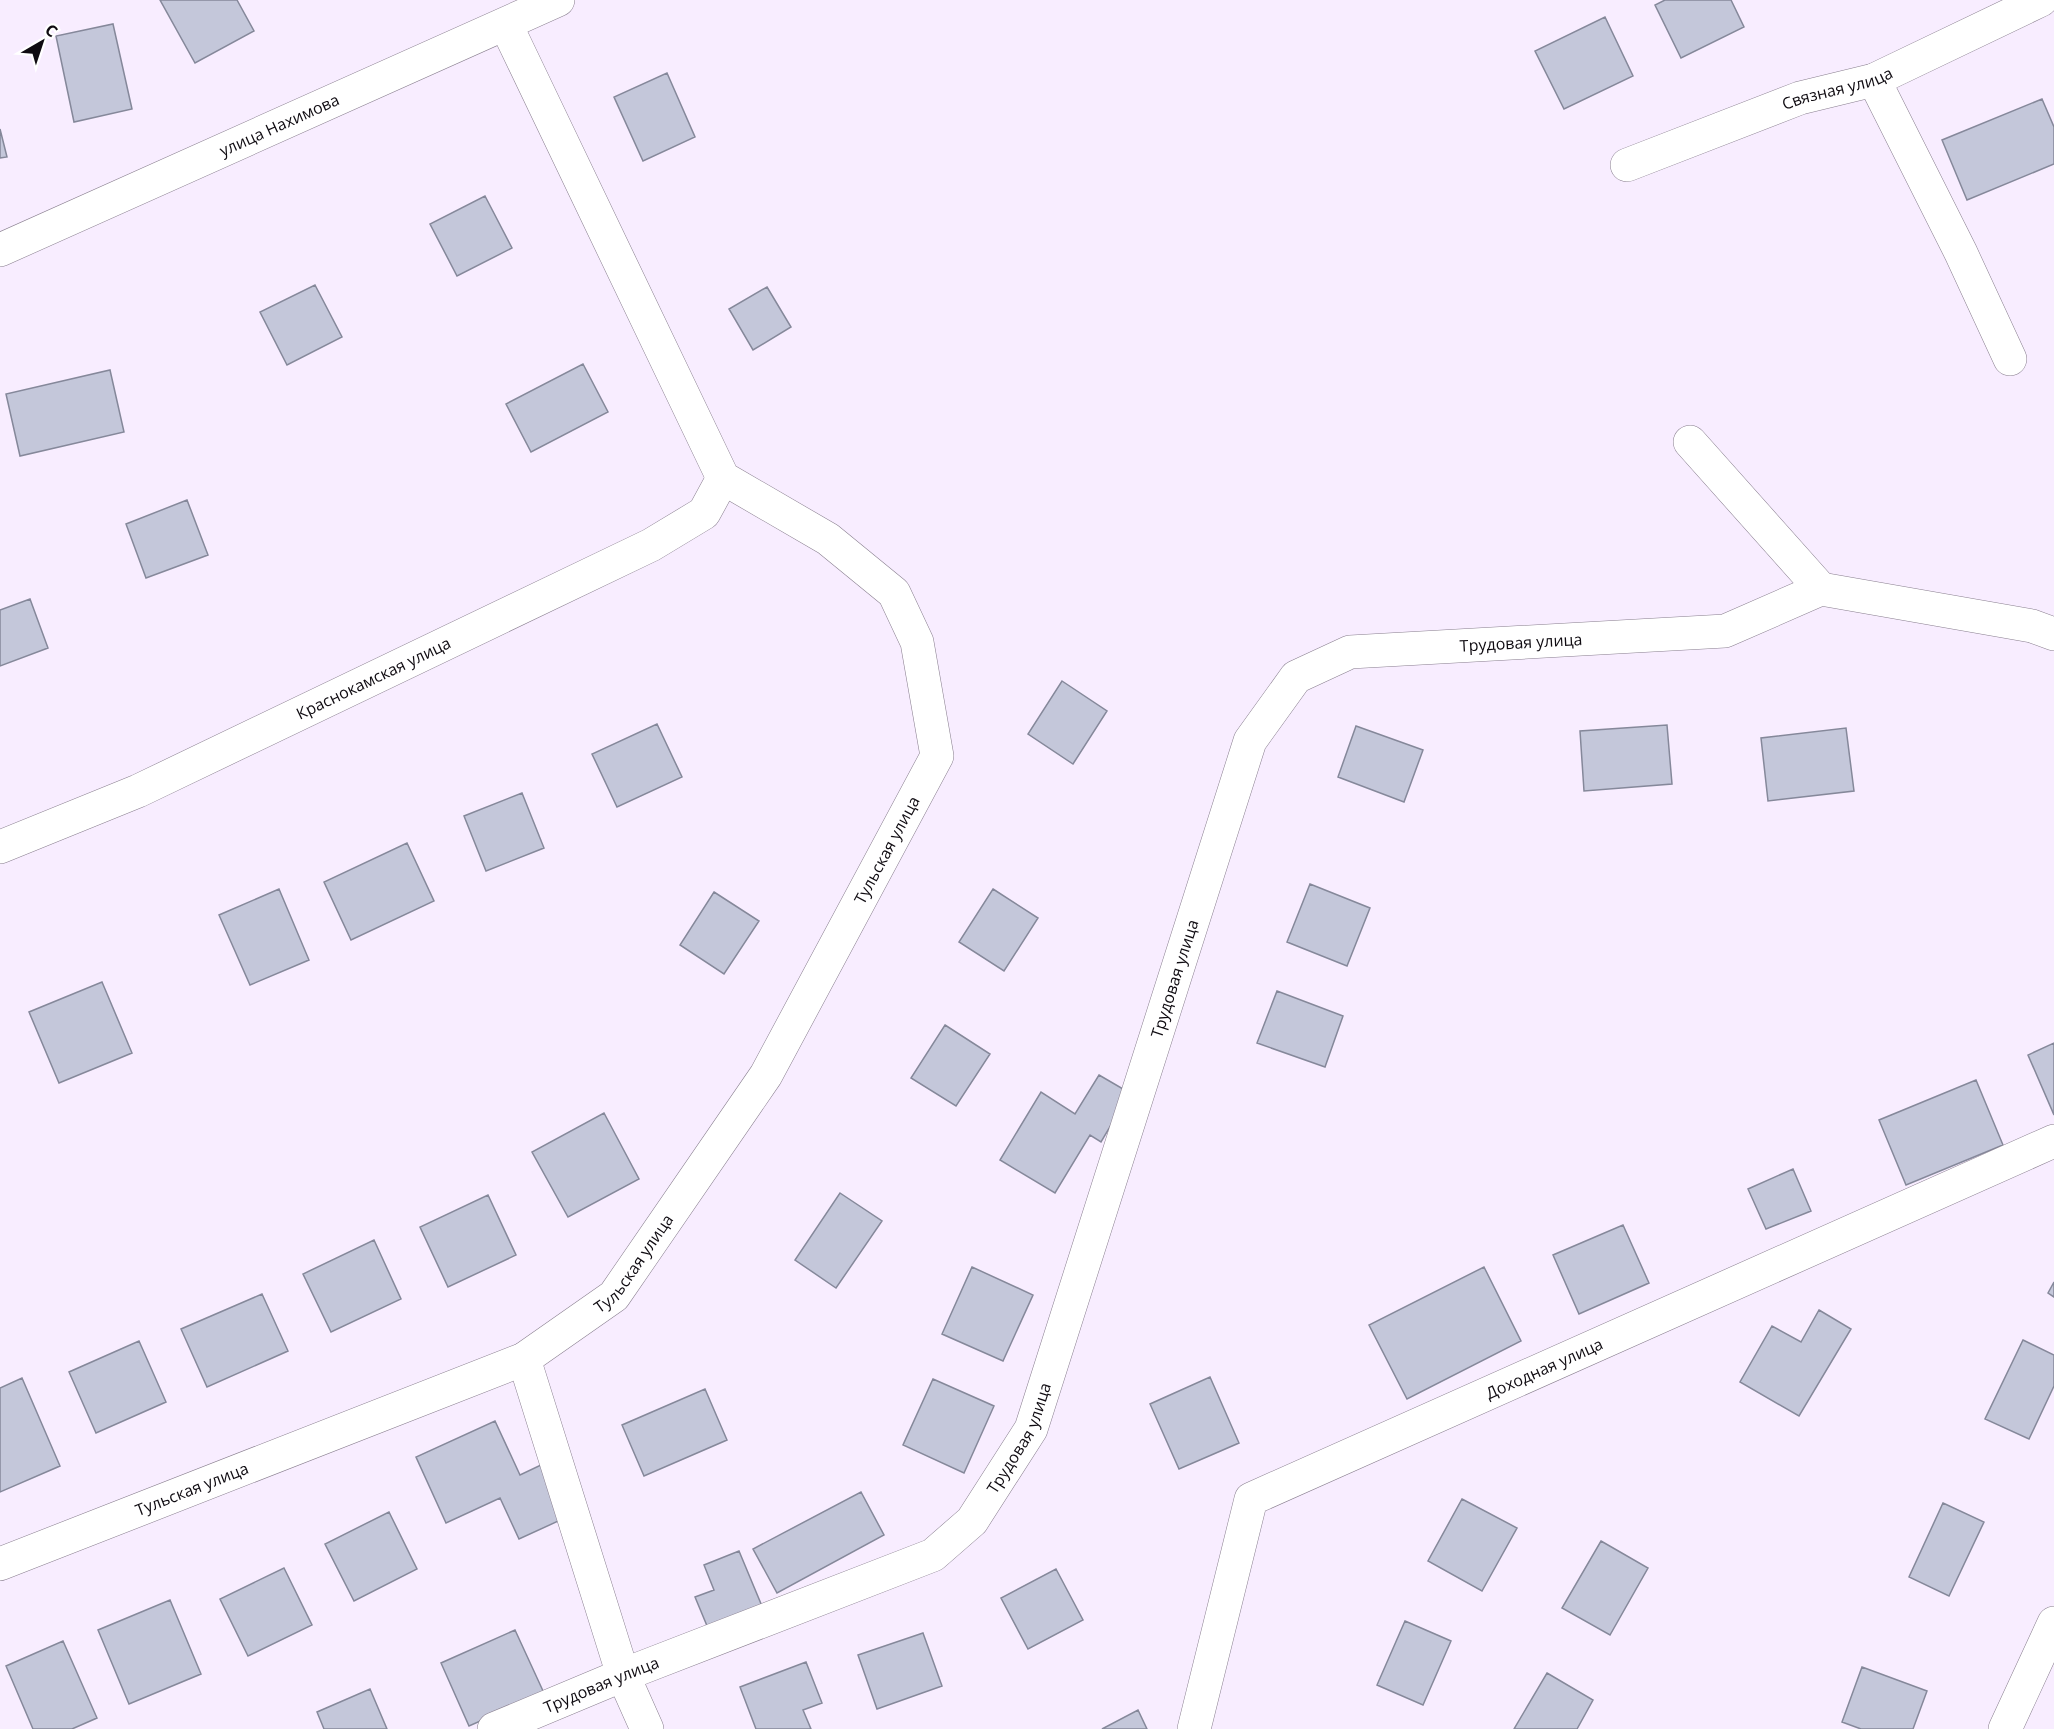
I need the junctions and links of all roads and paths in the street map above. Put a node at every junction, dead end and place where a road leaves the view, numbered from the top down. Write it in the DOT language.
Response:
graph roads {
  1 [pos="558,0"];
  2 [pos="2041,0"];
  3 [pos="506,25"];
  4 [pos="1874,80"];
  5 [pos="1627,165"];
  6 [pos="0,250"];
  7 [pos="2010,359"];
  8 [pos="1690,442"];
  9 [pos="723,478"];
  10 [pos="1821,589"];
  11 [pos="2054,634"];
  12 [pos="0,847"];
  13 [pos="2054,1141"];
  14 [pos="524,1359"];
  15 [pos="0,1564"];
  16 [pos="2054,1623"];
  17 [pos="2044,1674"];
  18 [pos="623,1675"];
  19 [pos="494,1729"];
  20 [pos="647,1729"];
  21 [pos="1194,1729"];
  22 [pos="2005,1729"];
  1 -- 3 [label="main road, улица Нахимова"];
  2 -- 4 [label="main road, Связная улица"];
  3 -- 6 [label="main road, улица Нахимова"];
  3 -- 9 [label="main road"];
  4 -- 5 [label="main road, Связная улица"];
  4 -- 7 [label="main road"];
  8 -- 10 [label="main road"];
  9 -- 12 [label="main road, Краснокамская улица"];
  9 -- 14 [label="main road, Тульская улица"];
  10 -- 11 [label="main road"];
  10 -- 18 [label="main road, Трудовая улица"];
  13 -- 21 [label="main road, Доходная улица"];
  14 -- 15 [label="main road, Тульская улица"];
  14 -- 18 [label="main road"];
  16 -- 17 [label="main road"];
  17 -- 22 [label="main road"];
  18 -- 19 [label="main road, Трудовая улица"];
  18 -- 20 [label="main road"];
}
